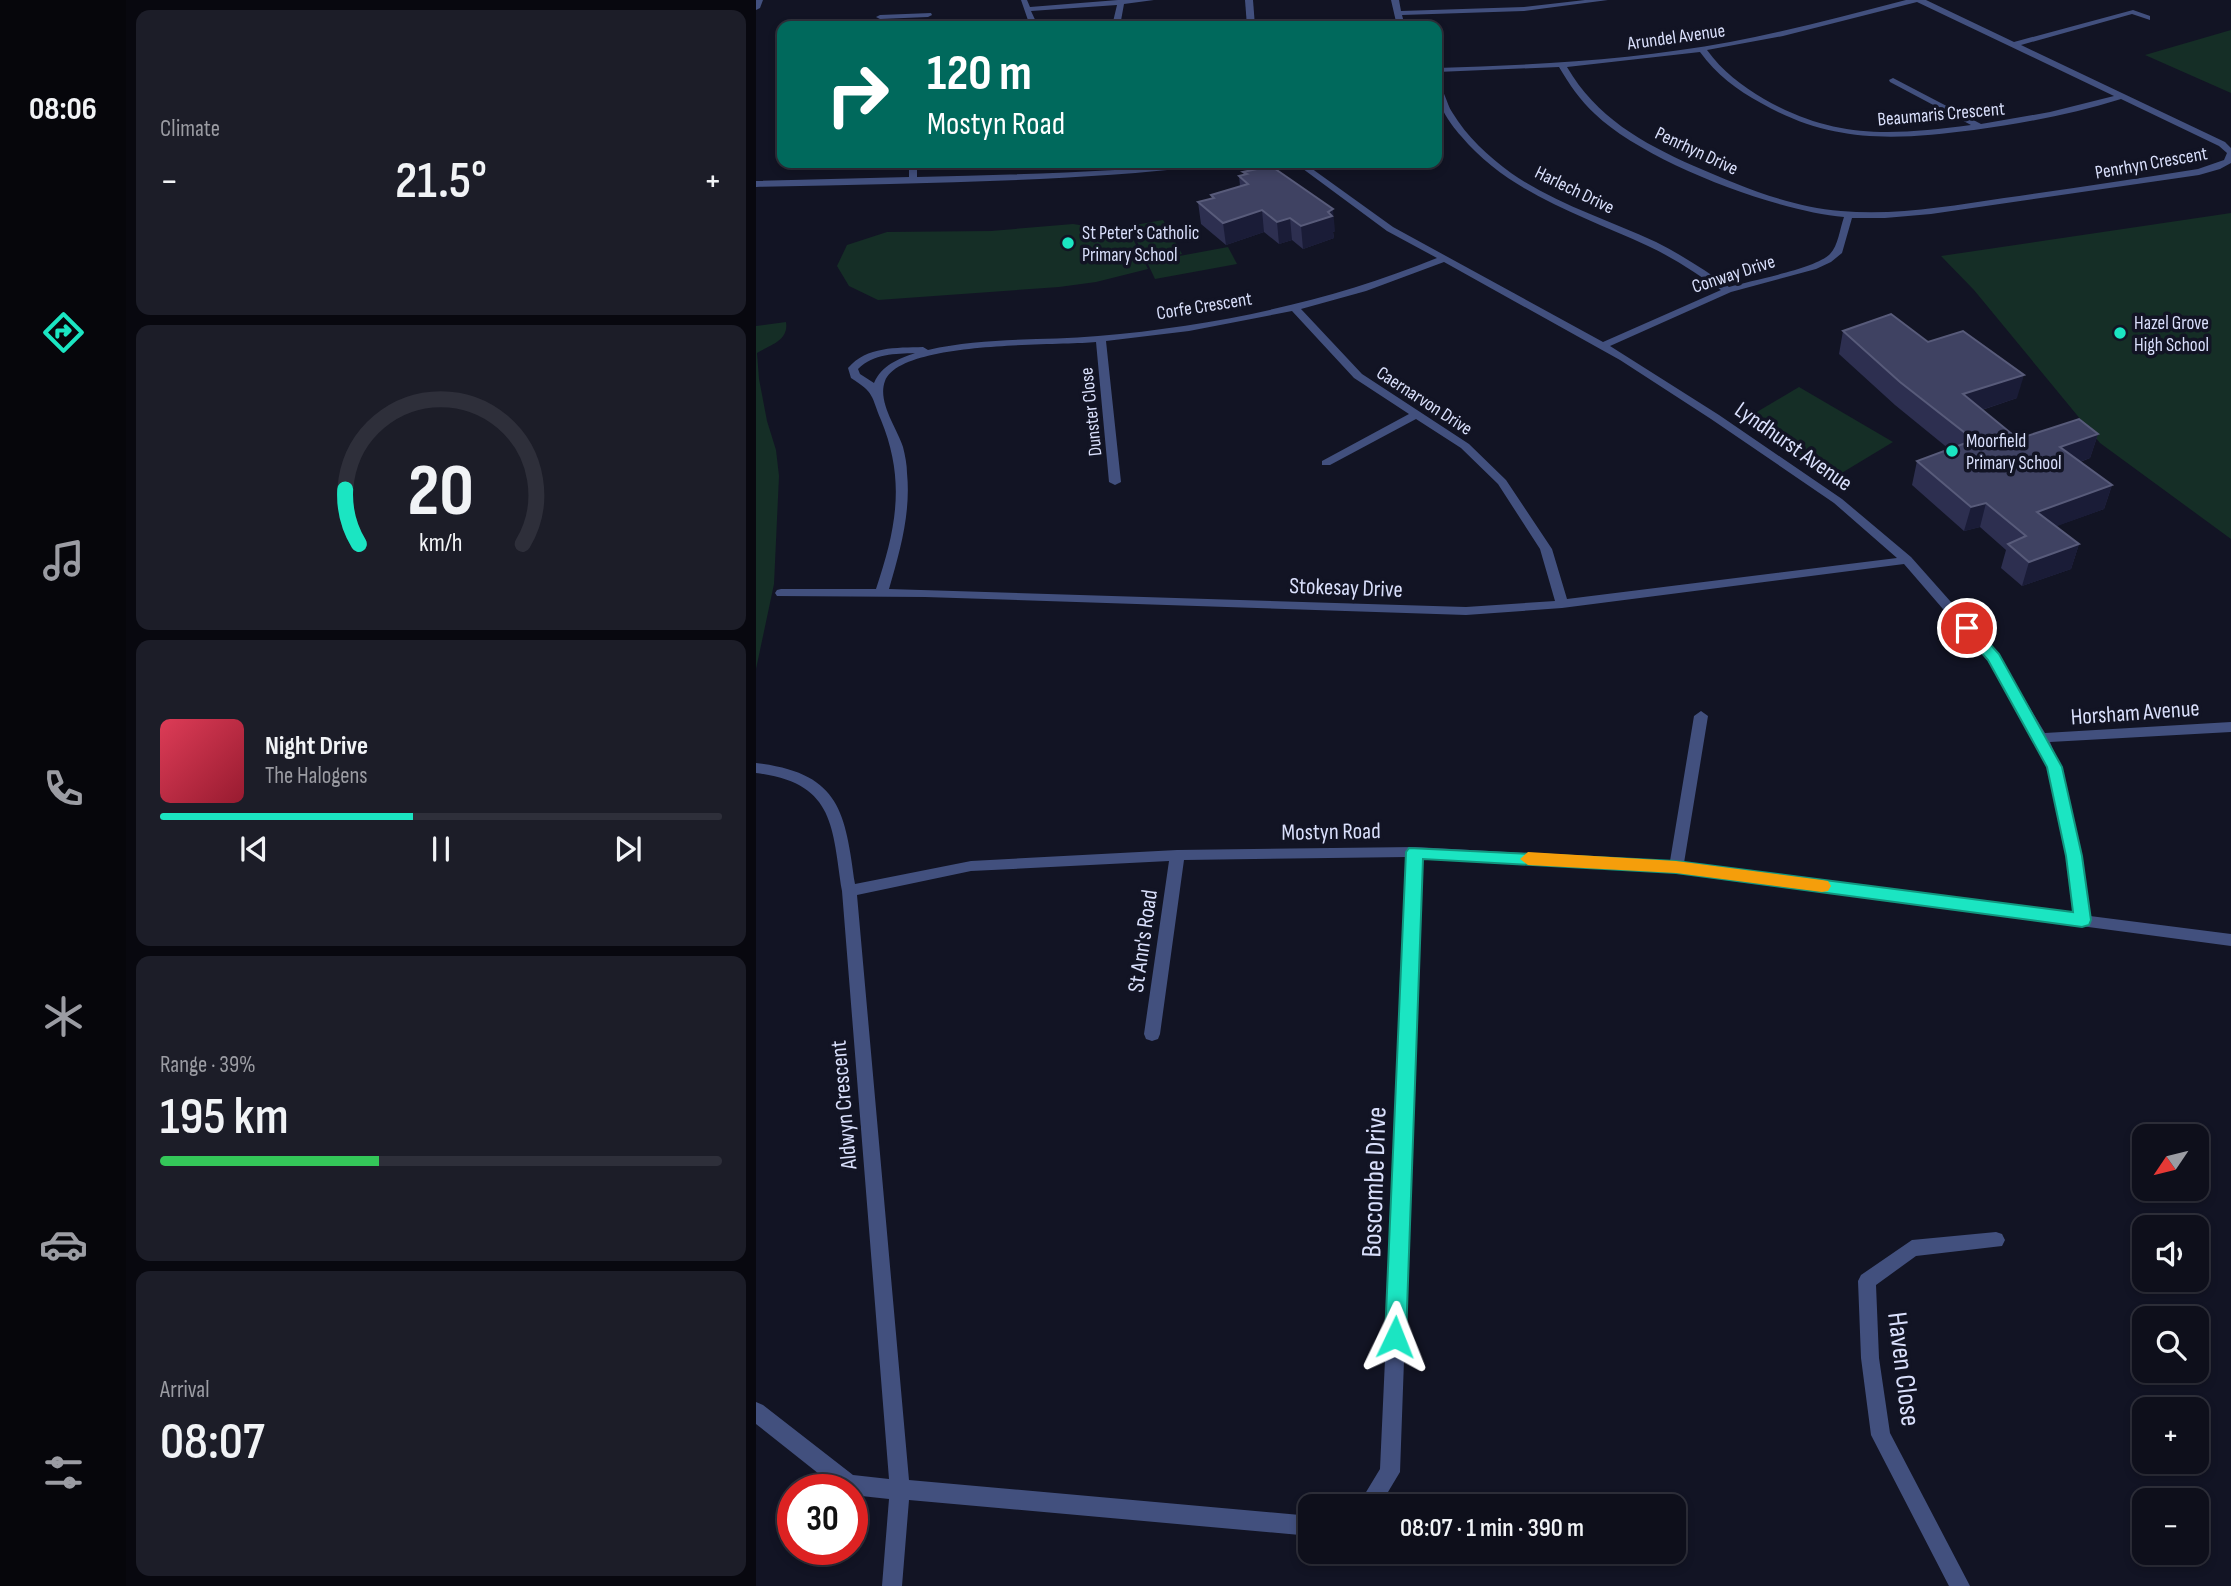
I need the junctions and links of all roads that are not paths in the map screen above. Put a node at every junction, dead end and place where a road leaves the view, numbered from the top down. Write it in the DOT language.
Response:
graph roads {
  1 [pos="759,0"];
  2 [pos="1023,0"];
  3 [pos="1150,0"];
  4 [pos="1249,0"];
  5 [pos="1395,0"];
  6 [pos="1604,0"];
  7 [pos="1918,0"];
  8 [pos="1121,1"];
  9 [pos="756,8"];
  10 [pos="1027,9"];
  11 [pos="1400,13"];
  12 [pos="928,15"];
  13 [pos="880,17"];
  14 [pos="2147,18"];
  15 [pos="1032,21"];
  16 [pos="1117,21"];
  17 [pos="1251,21"];
  18 [pos="1401,21"];
  19 [pos="2012,45"];
  20 [pos="1702,49"];
  21 [pos="1562,65"];
  22 [pos="1442,69"];
  23 [pos="1893,79"];
  24 [pos="2122,96"];
  25 [pos="1442,105"];
  26 [pos="1981,127"];
  27 [pos="2231,157"];
  28 [pos="913,168"];
  29 [pos="1113,168"];
  30 [pos="1306,168"];
  31 [pos="913,181"];
  32 [pos="756,184"];
  33 [pos="1849,214"];
  34 [pos="1446,258"];
  35 [pos="1728,290"];
  36 [pos="1294,308"];
  37 [pos="1101,339"];
  38 [pos="1602,346"];
  39 [pos="960,347"];
  40 [pos="879,395"];
  41 [pos="1415,415"];
  42 [pos="1326,463"];
  43 [pos="1115,482"];
  44 [pos="1907,560"];
  45 [pos="781,593"];
  46 [pos="881,594"];
  47 [pos="1562,604"];
  48 [pos="1701,716"];
  49 [pos="2231,727"];
  50 [pos="2041,738"];
  51 [pos="756,768"];
  52 [pos="1415,852"];
  53 [pos="1177,855"];
  54 [pos="1676,867"];
  55 [pos="849,891"];
  56 [pos="2082,920"];
  57 [pos="2231,940"];
  58 [pos="1152,1034"];
  59 [pos="1996,1240"];
  60 [pos="756,1412"];
  61 [pos="901,1488"];
  62 [pos="1376,1494"];
  63 [pos="1298,1525"];
  64 [pos="892,1586"];
  65 [pos="1960,1586"];
  1 -- 9 [label="street"];
  2 -- 10 [label="street"];
  3 -- 8 [label="street"];
  4 -- 17 [label="street"];
  5 -- 11 [label="street"];
  6 -- 11 [label="street"];
  7 -- 19 [label="street, Penrhyn Crescent"];
  7 -- 20 [label="street, Arundel Avenue"];
  8 -- 10 [label="street"];
  8 -- 16 [label="street"];
  10 -- 15 [label="street"];
  11 -- 18 [label="street"];
  12 -- 13 [label="street"];
  14 -- 19 [label="street"];
  19 -- 24 [label="street, Penrhyn Crescent"];
  20 -- 21 [label="street, Arundel Avenue"];
  20 -- 26 [label="street, Beaumaris Crescent"];
  21 -- 22 [label="street, Arundel Avenue"];
  21 -- 33 [label="street, Penrhyn Drive"];
  23 -- 26 [label="street"];
  24 -- 26 [label="street, Beaumaris Crescent"];
  24 -- 27 [label="street, Penrhyn Crescent"];
  25 -- 35 [label="street, Harlech Drive"];
  27 -- 33 [label="street, Penrhyn Crescent"];
  28 -- 31 [label="street"];
  29 -- 31 [label="street"];
  30 -- 34 [label="street, Lyndhurst Avenue"];
  31 -- 32 [label="street"];
  33 -- 35 [label="street, Conway Drive"];
  34 -- 36 [label="street, Corfe Crescent"];
  34 -- 38 [label="street, Lyndhurst Avenue"];
  35 -- 38 [label="street, Conway Drive"];
  36 -- 37 [label="street, Corfe Crescent"];
  36 -- 41 [label="street, Caernarvon Drive"];
  37 -- 39 [label="street, Corfe Crescent"];
  37 -- 43 [label="street, Dunster Close"];
  38 -- 44 [label="street, Lyndhurst Avenue"];
  39 -- 40 [label="street, Corfe Crescent"];
  39 -- 40 [label="street, Corfe Crescent"];
  40 -- 46 [label="street, Corfe Crescent"];
  41 -- 42 [label="street"];
  41 -- 47 [label="street, Caernarvon Drive"];
  44 -- 47 [label="street, Stokesay Drive"];
  44 -- 50 [label="street, Lyndhurst Avenue"];
  45 -- 46 [label="street, Stokesay Drive"];
  46 -- 47 [label="street, Stokesay Drive"];
  48 -- 54 [label="street"];
  49 -- 50 [label="street, Horsham Avenue"];
  50 -- 56 [label="street, Lyndhurst Avenue"];
  51 -- 55 [label="street, Aldwyn Crescent"];
  52 -- 53 [label="street, Mostyn Road"];
  52 -- 54 [label="street, Mostyn Road"];
  52 -- 62 [label="street, Boscombe Drive"];
  53 -- 55 [label="street, Mostyn Road"];
  53 -- 58 [label="street, St Ann's Road"];
  54 -- 56 [label="street, Mostyn Road"];
  55 -- 61 [label="street, Aldwyn Crescent"];
  56 -- 57 [label="street, Mostyn Road"];
  59 -- 65 [label="street, Haven Close"];
  60 -- 61 [label="street"];
  61 -- 63 [label="street"];
  61 -- 64 [label="street, Aldwyn Crescent"];
}
